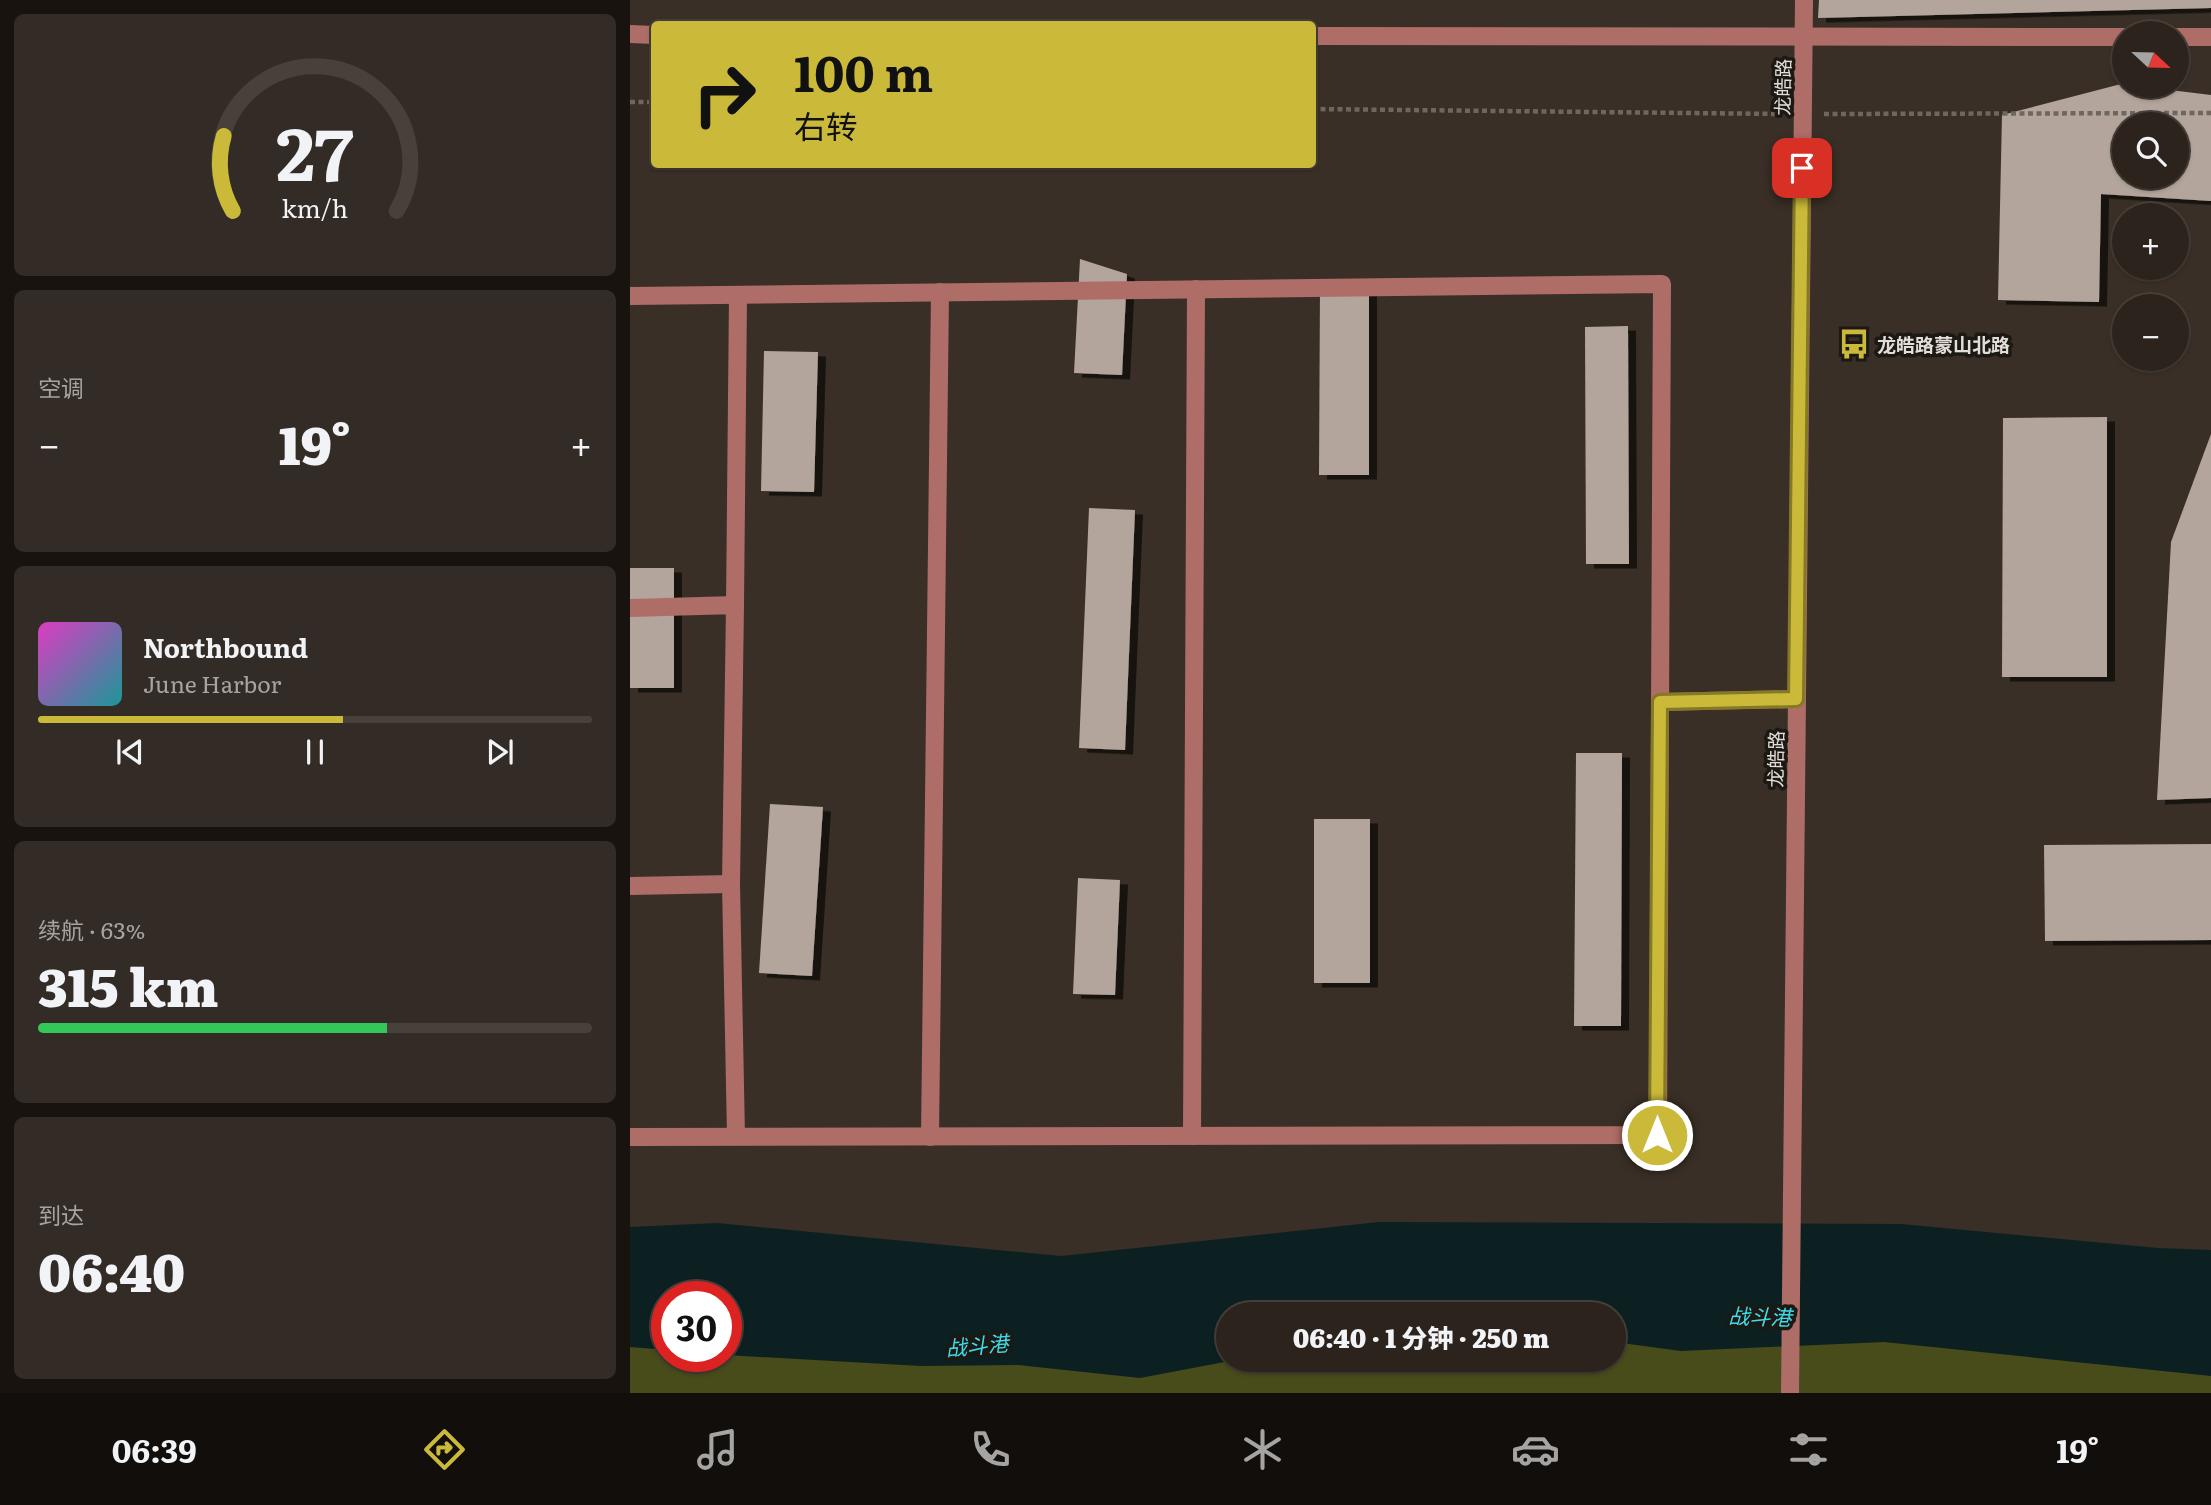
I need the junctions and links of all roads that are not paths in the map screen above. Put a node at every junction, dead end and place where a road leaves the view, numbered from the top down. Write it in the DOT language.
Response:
graph roads {
  1 [pos="1804,0"];
  2 [pos="630,34"];
  3 [pos="651,34"];
  4 [pos="1316,36"];
  5 [pos="1804,37"];
  6 [pos="2112,37"];
  7 [pos="2189,37"];
  8 [pos="2211,37"];
  9 [pos="1196,289"];
  10 [pos="940,292"];
  11 [pos="738,295"];
  12 [pos="630,296"];
  13 [pos="735,605"];
  14 [pos="630,608"];
  15 [pos="1796,699"];
  16 [pos="1660,702"];
  17 [pos="731,884"];
  18 [pos="630,886"];
  19 [pos="736,1136"];
  20 [pos="1192,1136"];
  21 [pos="630,1137"];
  22 [pos="930,1137"];
  23 [pos="1790,1393"];
  1 -- 5 [label="street, 龙皓路"];
  2 -- 3 [label="street"];
  4 -- 5 [label="street"];
  5 -- 6 [label="street"];
  5 -- 15 [label="street, 龙皓路"];
  7 -- 8 [label="street"];
  9 -- 10 [label="street"];
  9 -- 16 [label="street"];
  9 -- 20 [label="street"];
  10 -- 11 [label="street"];
  10 -- 22 [label="street"];
  11 -- 12 [label="street"];
  11 -- 13 [label="street"];
  13 -- 14 [label="street"];
  13 -- 17 [label="street"];
  15 -- 16 [label="street"];
  15 -- 23 [label="street, 龙皓路"];
  16 -- 20 [label="street"];
  17 -- 18 [label="street"];
  17 -- 19 [label="street"];
  19 -- 21 [label="street"];
  19 -- 22 [label="street"];
  20 -- 22 [label="street"];
}
